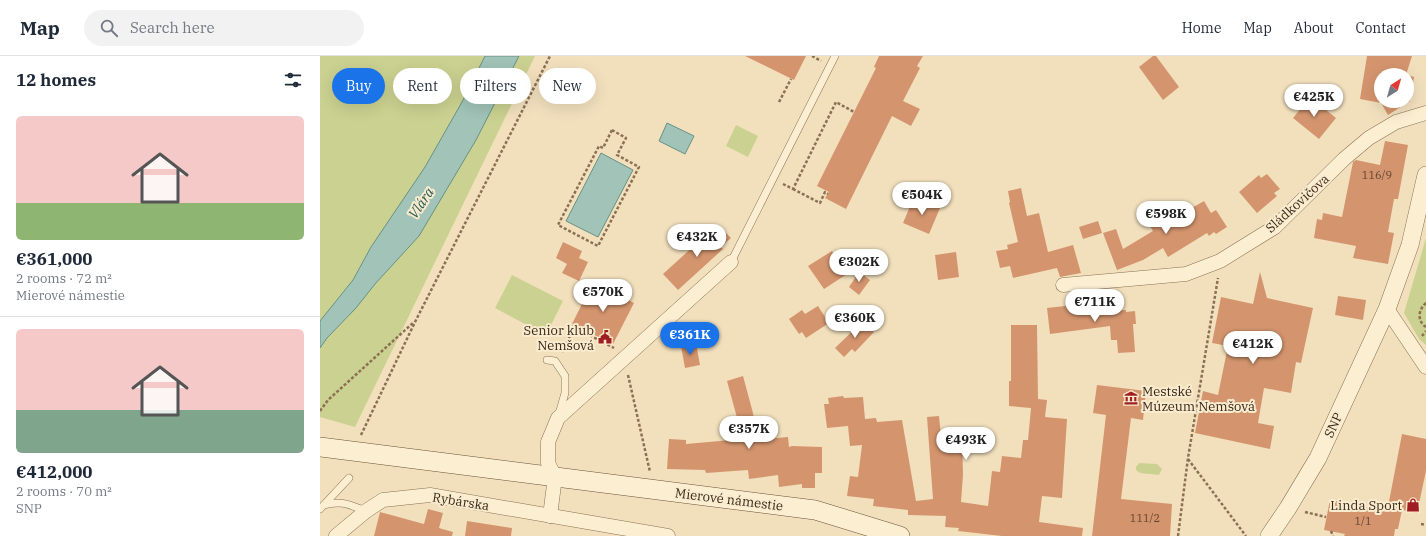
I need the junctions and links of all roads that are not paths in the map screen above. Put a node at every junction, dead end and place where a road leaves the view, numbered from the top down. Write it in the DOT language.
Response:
graph roads {
  1 [pos="835,56"];
  2 [pos="1426,112"];
  3 [pos="1426,175"];
  4 [pos="731,262"];
  5 [pos="1063,285"];
  6 [pos="1387,309"];
  7 [pos="547,360"];
  8 [pos="1426,367"];
  9 [pos="558,418"];
  10 [pos="320,447"];
  11 [pos="555,477"];
  12 [pos="349,478"];
  13 [pos="322,507"];
  14 [pos="366,511"];
  15 [pos="550,516"];
  16 [pos="336,536"];
  17 [pos="668,536"];
  18 [pos="900,536"];
  19 [pos="1269,536"];
  1 -- 4 [label="lane"];
  2 -- 5 [label="street, Sládkovičova"];
  3 -- 6 [label="street, SNP"];
  4 -- 9 [label="street"];
  6 -- 8 [label="street"];
  6 -- 19 [label="street, SNP"];
  7 -- 9 [label="lane"];
  9 -- 11 [label="street"];
  10 -- 11 [label="main road, Mierové námestie"];
  11 -- 15 [label="street"];
  11 -- 18 [label="main road, Mierové námestie"];
  12 -- 13 [label="lane"];
  13 -- 14 [label="lane"];
  14 -- 15 [label="street, Rybárska"];
  14 -- 16 [label="street, Rybárska"];
  15 -- 17 [label="street"];
}
